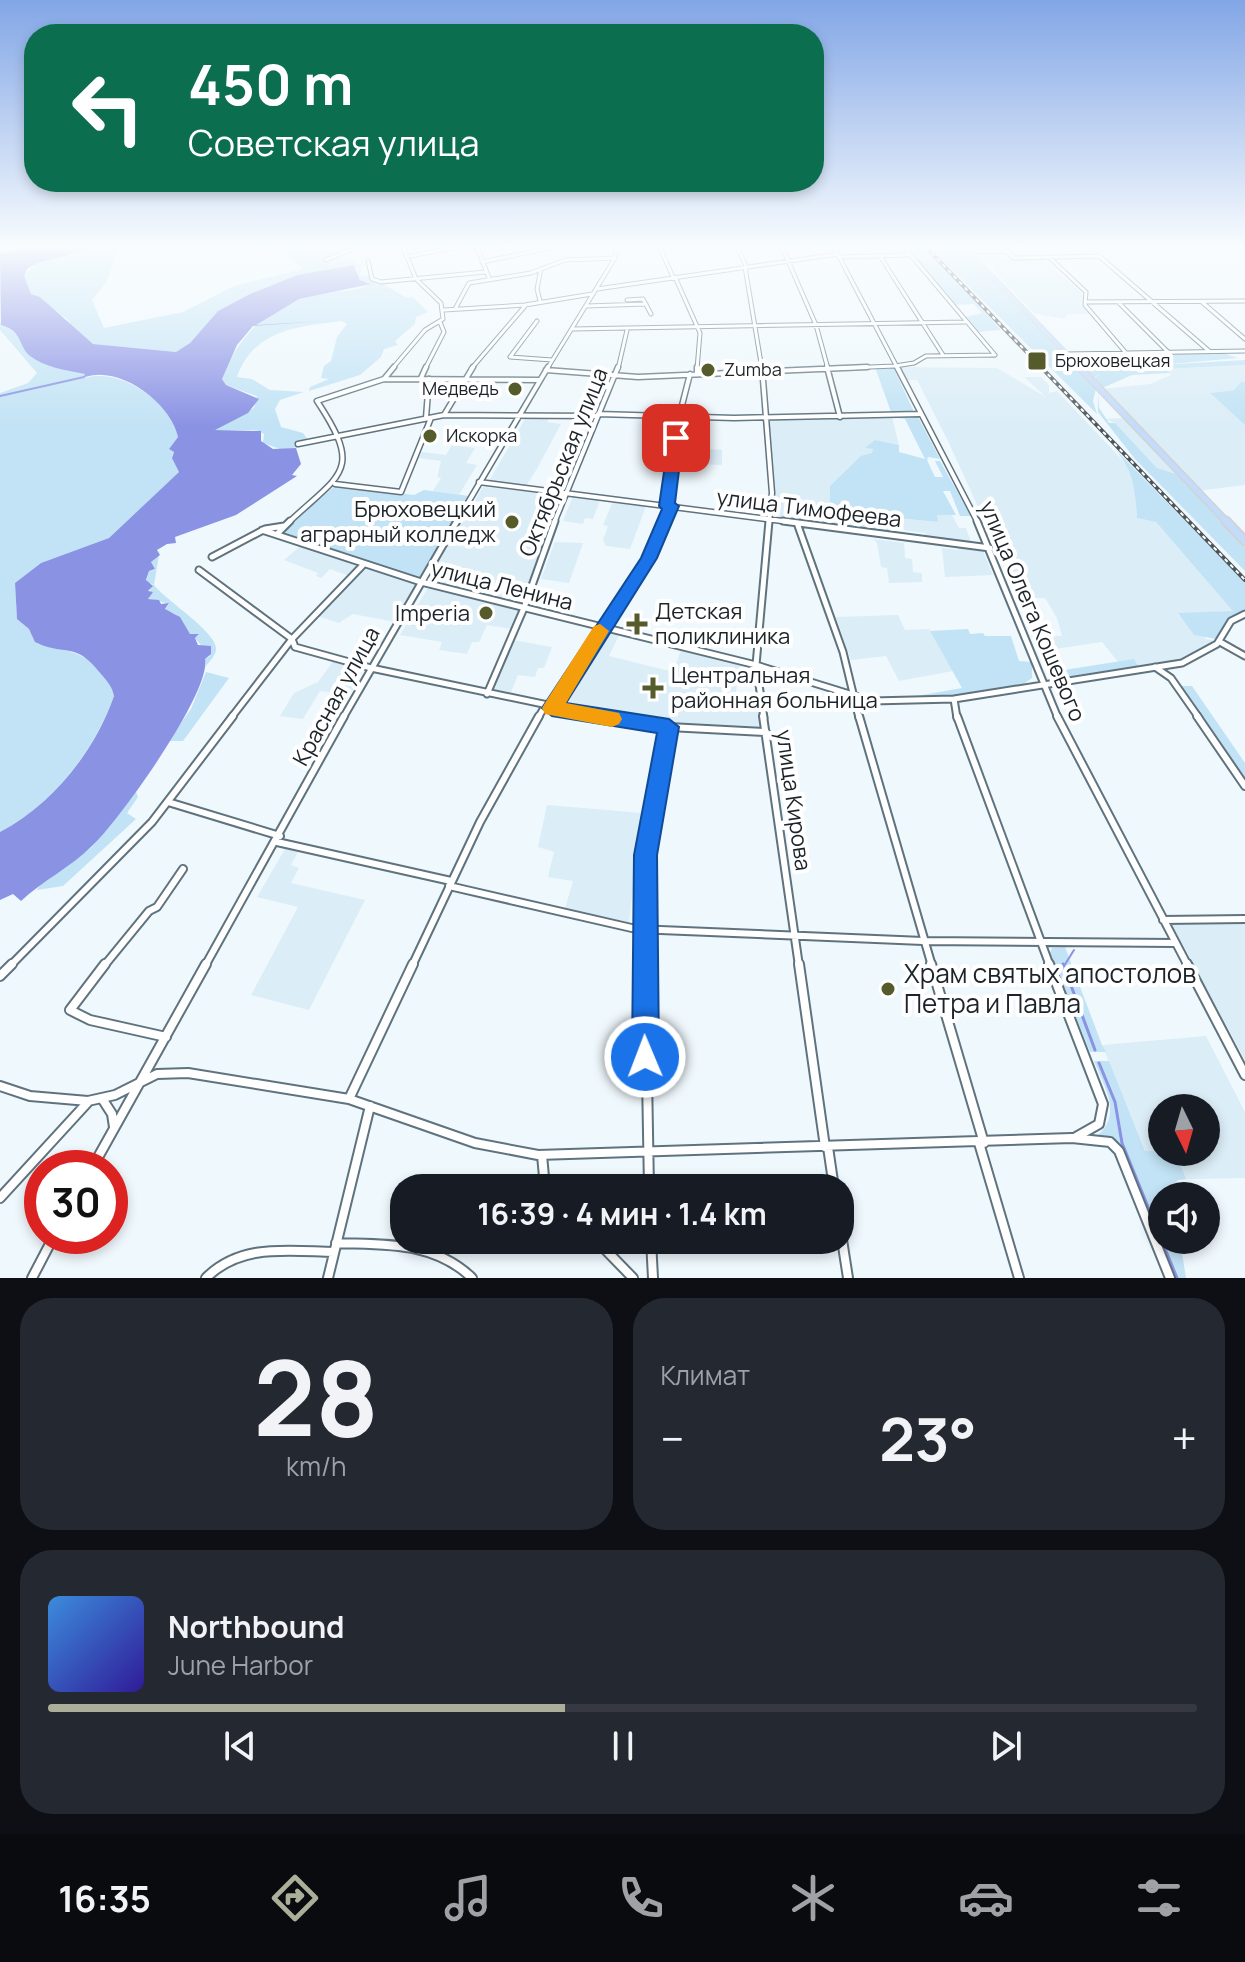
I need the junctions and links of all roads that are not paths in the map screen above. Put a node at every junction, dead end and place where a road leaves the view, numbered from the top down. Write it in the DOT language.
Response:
graph roads {
  1 [pos="586,306"];
  2 [pos="442,307"];
  3 [pos="496,307"];
  4 [pos="524,307"];
  5 [pos="647,307"];
  6 [pos="689,307"];
  7 [pos="752,307"];
  8 [pos="809,307"];
  9 [pos="866,307"];
  10 [pos="913,307"];
  11 [pos="952,307"];
  12 [pos="1022,307"];
  13 [pos="1089,307"];
  14 [pos="1123,307"];
  15 [pos="1161,307"];
  16 [pos="1207,307"];
  17 [pos="455,309"];
  18 [pos="444,310"];
  19 [pos="651,314"];
  20 [pos="537,321"];
  21 [pos="440,322"];
  22 [pos="965,322"];
  23 [pos="923,323"];
  24 [pos="875,324"];
  25 [pos="816,325"];
  26 [pos="755,327"];
  27 [pos="699,328"];
  28 [pos="572,329"];
  29 [pos="627,330"];
  30 [pos="1245,339"];
  31 [pos="1209,351"];
  32 [pos="1245,351"];
  33 [pos="1168,352"];
  34 [pos="1126,353"];
  35 [pos="1067,354"];
  36 [pos="943,355"];
  37 [pos="552,360"];
  38 [pos="895,366"];
  39 [pos="827,368"];
  40 [pos="546,370"];
  41 [pos="762,370"];
  42 [pos="693,374"];
  43 [pos="616,376"];
  44 [pos="421,378"];
  45 [pos="384,379"];
  46 [pos="429,379"];
  47 [pos="463,379"];
  48 [pos="540,380"];
  49 [pos="520,413"];
  50 [pos="920,414"];
  51 [pos="444,415"];
  52 [pos="597,415"];
  53 [pos="435,416"];
  54 [pos="679,417"];
  55 [pos="840,417"];
  56 [pos="426,418"];
  57 [pos="767,418"];
  58 [pos="340,434"];
  59 [pos="298,444"];
  60 [pos="479,482"];
  61 [pos="335,484"];
  62 [pos="565,492"];
  63 [pos="669,506"];
  64 [pos="769,519"];
  65 [pos="797,523"];
  66 [pos="285,526"];
  67 [pos="262,530"];
  68 [pos="278,533"];
  69 [pos="1245,541"];
  70 [pos="991,548"];
  71 [pos="212,557"];
  72 [pos="363,565"];
  73 [pos="199,570"];
  74 [pos="421,582"];
  75 [pos="524,608"];
  76 [pos="1245,614"];
  77 [pos="604,627"];
  78 [pos="292,639"];
  79 [pos="1220,642"];
  80 [pos="1245,656"];
  81 [pos="756,665"];
  82 [pos="1153,666"];
  83 [pos="371,668"];
  84 [pos="1041,683"];
  85 [pos="487,694"];
  86 [pos="854,698"];
  87 [pos="954,699"];
  88 [pos="548,707"];
  89 [pos="669,727"];
  90 [pos="766,732"];
  91 [pos="1245,786"];
  92 [pos="168,802"];
  93 [pos="278,839"];
  94 [pos="183,869"];
  95 [pos="450,883"];
  96 [pos="1245,919"];
  97 [pos="1163,920"];
  98 [pos="644,930"];
  99 [pos="795,936"];
  100 [pos="923,941"];
  101 [pos="1043,943"];
  102 [pos="1175,943"];
  103 [pos="0,976"];
  104 [pos="166,1037"];
  105 [pos="1245,1075"];
  106 [pos="140,1083"];
  107 [pos="0,1086"];
  108 [pos="103,1099"];
  109 [pos="349,1099"];
  110 [pos="88,1101"];
  111 [pos="370,1106"];
  112 [pos="114,1128"];
  113 [pos="1072,1138"];
  114 [pos="981,1143"];
  115 [pos="827,1147"];
  116 [pos="102,1150"];
  117 [pos="647,1153"];
  118 [pos="542,1155"];
  119 [pos="544,1174"];
  120 [pos="648,1174"];
  121 [pos="832,1174"];
  122 [pos="0,1198"];
  123 [pos="335,1248"];
  124 [pos="45,1254"];
  125 [pos="610,1254"];
  126 [pos="652,1254"];
  127 [pos="844,1254"];
  128 [pos="32,1278"];
  129 [pos="206,1278"];
  130 [pos="328,1278"];
  131 [pos="472,1278"];
  132 [pos="633,1278"];
  133 [pos="653,1278"];
  134 [pos="848,1278"];
  135 [pos="1019,1278"];
  136 [pos="1170,1278"];
  1 -- 28 [label="street, Красная улица"];
  2 -- 18 [label="street"];
  3 -- 17 [label="street"];
  4 -- 47 [label="street"];
  5 -- 19 [label="street"];
  6 -- 27 [label="street"];
  7 -- 26 [label="street, улица Кирова"];
  8 -- 25 [label="street"];
  9 -- 24 [label="street, улица Олега Кошевого"];
  10 -- 23 [label="street"];
  11 -- 22 [label="street"];
  12 -- 35 [label="main road"];
  13 -- 34 [label="street"];
  14 -- 33 [label="street"];
  15 -- 31 [label="street"];
  16 -- 30 [label="street"];
  17 -- 18 [label="street"];
  18 -- 21 [label="street"];
  20 -- 37 [label="street"];
  21 -- 44 [label="street"];
  21 -- 45 [label="street"];
  22 -- 23 [label="street"];
  22 -- 36 [label="street"];
  23 -- 24 [label="street"];
  23 -- 36 [label="street"];
  24 -- 25 [label="street"];
  24 -- 38 [label="street, улица Олега Кошевого"];
  25 -- 26 [label="street"];
  25 -- 39 [label="street"];
  26 -- 27 [label="street"];
  26 -- 41 [label="street, улица Кирова"];
  27 -- 29 [label="street"];
  27 -- 42 [label="street"];
  28 -- 29 [label="street"];
  28 -- 37 [label="street, Красная улица"];
  29 -- 43 [label="street, Октябрьская улица"];
  31 -- 32 [label="street"];
  31 -- 33 [label="street"];
  33 -- 34 [label="street"];
  34 -- 35 [label="street"];
  35 -- 69 [label="main road"];
  36 -- 38 [label="street"];
  37 -- 40 [label="street, Красная улица"];
  38 -- 39 [label="street"];
  38 -- 50 [label="street, улица Олега Кошевого"];
  39 -- 41 [label="street"];
  39 -- 55 [label="street"];
  40 -- 43 [label="street"];
  40 -- 48 [label="street, Красная улица"];
  41 -- 42 [label="street"];
  41 -- 57 [label="street, улица Кирова"];
  42 -- 43 [label="street"];
  42 -- 54 [label="street"];
  43 -- 52 [label="street, Октябрьская улица"];
  44 -- 45 [label="street"];
  44 -- 46 [label="street"];
  45 -- 58 [label="street"];
  46 -- 47 [label="street"];
  46 -- 56 [label="street"];
  47 -- 48 [label="street"];
  47 -- 51 [label="street"];
  48 -- 49 [label="street, Красная улица"];
  49 -- 51 [label="street"];
  49 -- 52 [label="street"];
  49 -- 60 [label="street, Красная улица"];
  50 -- 55 [label="street"];
  50 -- 70 [label="street, улица Олега Кошевого"];
  51 -- 53 [label="street"];
  52 -- 54 [label="street"];
  52 -- 62 [label="street, Октябрьская улица"];
  53 -- 56 [label="street"];
  53 -- 61 [label="street"];
  54 -- 57 [label="street"];
  54 -- 63 [label="street"];
  55 -- 57 [label="street"];
  56 -- 58 [label="street"];
  57 -- 64 [label="street, улица Кирова"];
  58 -- 59 [label="street"];
  58 -- 61 [label="street"];
  60 -- 62 [label="street, улица Тимофеева"];
  60 -- 74 [label="street, Красная улица"];
  61 -- 66 [label="street"];
  62 -- 63 [label="street, улица Тимофеева"];
  62 -- 75 [label="street, Октябрьская улица"];
  63 -- 64 [label="street, улица Тимофеева"];
  63 -- 77 [label="street"];
  64 -- 65 [label="street, улица Тимофеева"];
  64 -- 81 [label="street, улица Кирова"];
  65 -- 70 [label="street, улица Тимофеева"];
  65 -- 86 [label="street"];
  66 -- 67 [label="street"];
  66 -- 68 [label="street"];
  67 -- 68 [label="street, улица Ленина"];
  67 -- 71 [label="street"];
  68 -- 72 [label="street, улица Ленина"];
  70 -- 84 [label="street, улица Олега Кошевого"];
  72 -- 74 [label="street, улица Ленина"];
  72 -- 78 [label="street"];
  73 -- 78 [label="street"];
  74 -- 75 [label="street, улица Ленина"];
  74 -- 83 [label="street, Красная улица"];
  75 -- 77 [label="street, улица Ленина"];
  75 -- 85 [label="street, Октябрьская улица"];
  76 -- 79 [label="street, улица Ленина"];
  77 -- 81 [label="street, улица Ленина"];
  77 -- 88 [label="street"];
  78 -- 83 [label="street"];
  78 -- 92 [label="street"];
  79 -- 80 [label="street"];
  79 -- 82 [label="street, улица Ленина"];
  81 -- 86 [label="street, улица Ленина"];
  81 -- 90 [label="street, улица Кирова"];
  82 -- 84 [label="street, улица Ленина"];
  82 -- 91 [label="street"];
  83 -- 85 [label="street"];
  83 -- 93 [label="street, Красная улица"];
  84 -- 87 [label="street, улица Ленина"];
  84 -- 97 [label="street, улица Олега Кошевого"];
  85 -- 88 [label="street"];
  86 -- 87 [label="street, улица Ленина"];
  86 -- 100 [label="street"];
  87 -- 101 [label="street"];
  88 -- 89 [label="street"];
  88 -- 95 [label="street"];
  89 -- 90 [label="street"];
  89 -- 98 [label="street"];
  90 -- 99 [label="street, улица Кирова"];
  92 -- 93 [label="street"];
  92 -- 103 [label="street"];
  93 -- 95 [label="street"];
  93 -- 104 [label="street, Красная улица"];
  94 -- 104 [label="street"];
  95 -- 98 [label="street"];
  95 -- 109 [label="street"];
  96 -- 97 [label="street"];
  97 -- 102 [label="street, улица Олега Кошевого"];
  98 -- 99 [label="street"];
  98 -- 117 [label="street"];
  99 -- 100 [label="street"];
  99 -- 115 [label="street, улица Кирова"];
  100 -- 101 [label="street"];
  100 -- 114 [label="street"];
  101 -- 102 [label="street"];
  101 -- 113 [label="street"];
  102 -- 105 [label="street, улица Олега Кошевого"];
  104 -- 106 [label="street, Красная улица"];
  106 -- 108 [label="street"];
  106 -- 109 [label="street"];
  106 -- 112 [label="street, Красная улица"];
  107 -- 110 [label="street"];
  108 -- 110 [label="street"];
  108 -- 112 [label="street"];
  109 -- 111 [label="street"];
  110 -- 122 [label="street"];
  111 -- 118 [label="street"];
  111 -- 123 [label="street"];
  112 -- 116 [label="street, Красная улица"];
  113 -- 114 [label="street"];
  113 -- 136 [label="street"];
  114 -- 115 [label="street"];
  114 -- 135 [label="street"];
  115 -- 117 [label="street"];
  115 -- 121 [label="street, улица Кирова"];
  117 -- 118 [label="street"];
  117 -- 120 [label="street"];
  118 -- 119 [label="street"];
  123 -- 129 [label="street"];
  123 -- 130 [label="street"];
  123 -- 131 [label="street"];
  124 -- 128 [label="street"];
  125 -- 132 [label="street"];
  126 -- 133 [label="street"];
  127 -- 134 [label="street"];
}
